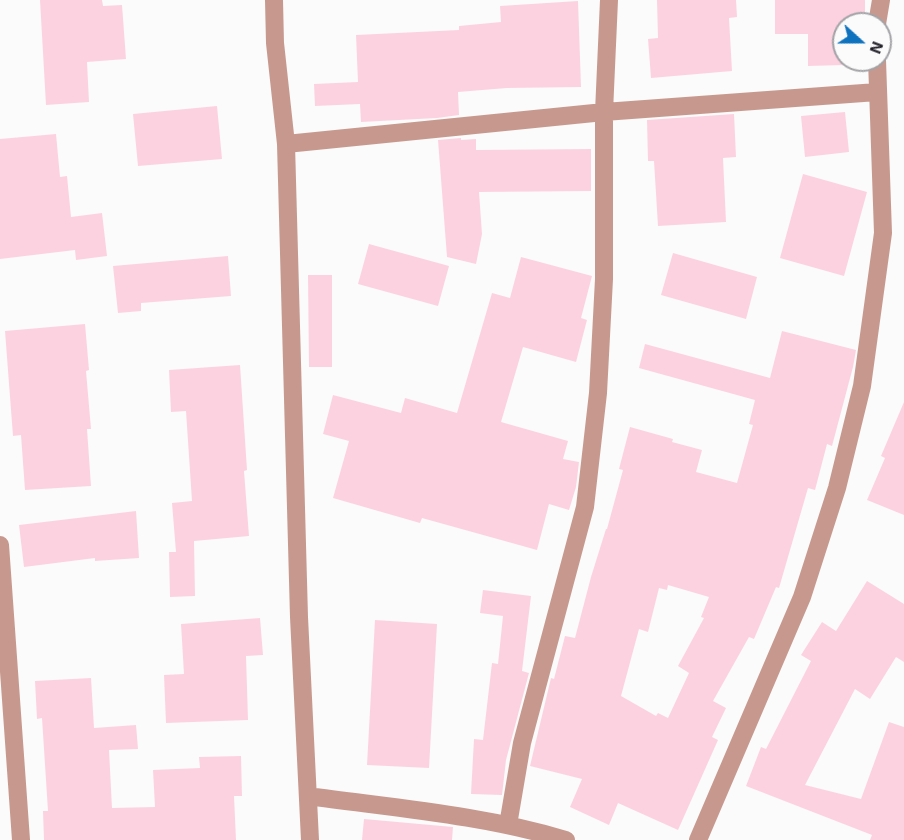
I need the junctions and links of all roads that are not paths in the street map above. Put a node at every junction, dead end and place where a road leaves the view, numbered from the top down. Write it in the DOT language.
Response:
graph roads {
  1 [pos="274,0"];
  2 [pos="609,0"];
  3 [pos="877,72"];
  4 [pos="878,92"];
  5 [pos="604,112"];
  6 [pos="286,144"];
  7 [pos="0,545"];
  8 [pos="308,796"];
  9 [pos="508,825"];
  10 [pos="21,840"];
  11 [pos="310,840"];
  12 [pos="566,840"];
  13 [pos="698,840"];
  1 -- 6 [label="street"];
  2 -- 5 [label="street"];
  3 -- 4 [label="street"];
  4 -- 5 [label="street"];
  4 -- 13 [label="street"];
  5 -- 6 [label="street"];
  5 -- 9 [label="street"];
  6 -- 8 [label="street"];
  7 -- 10 [label="street"];
  8 -- 9 [label="street"];
  8 -- 11 [label="street"];
  9 -- 12 [label="street"];
}
